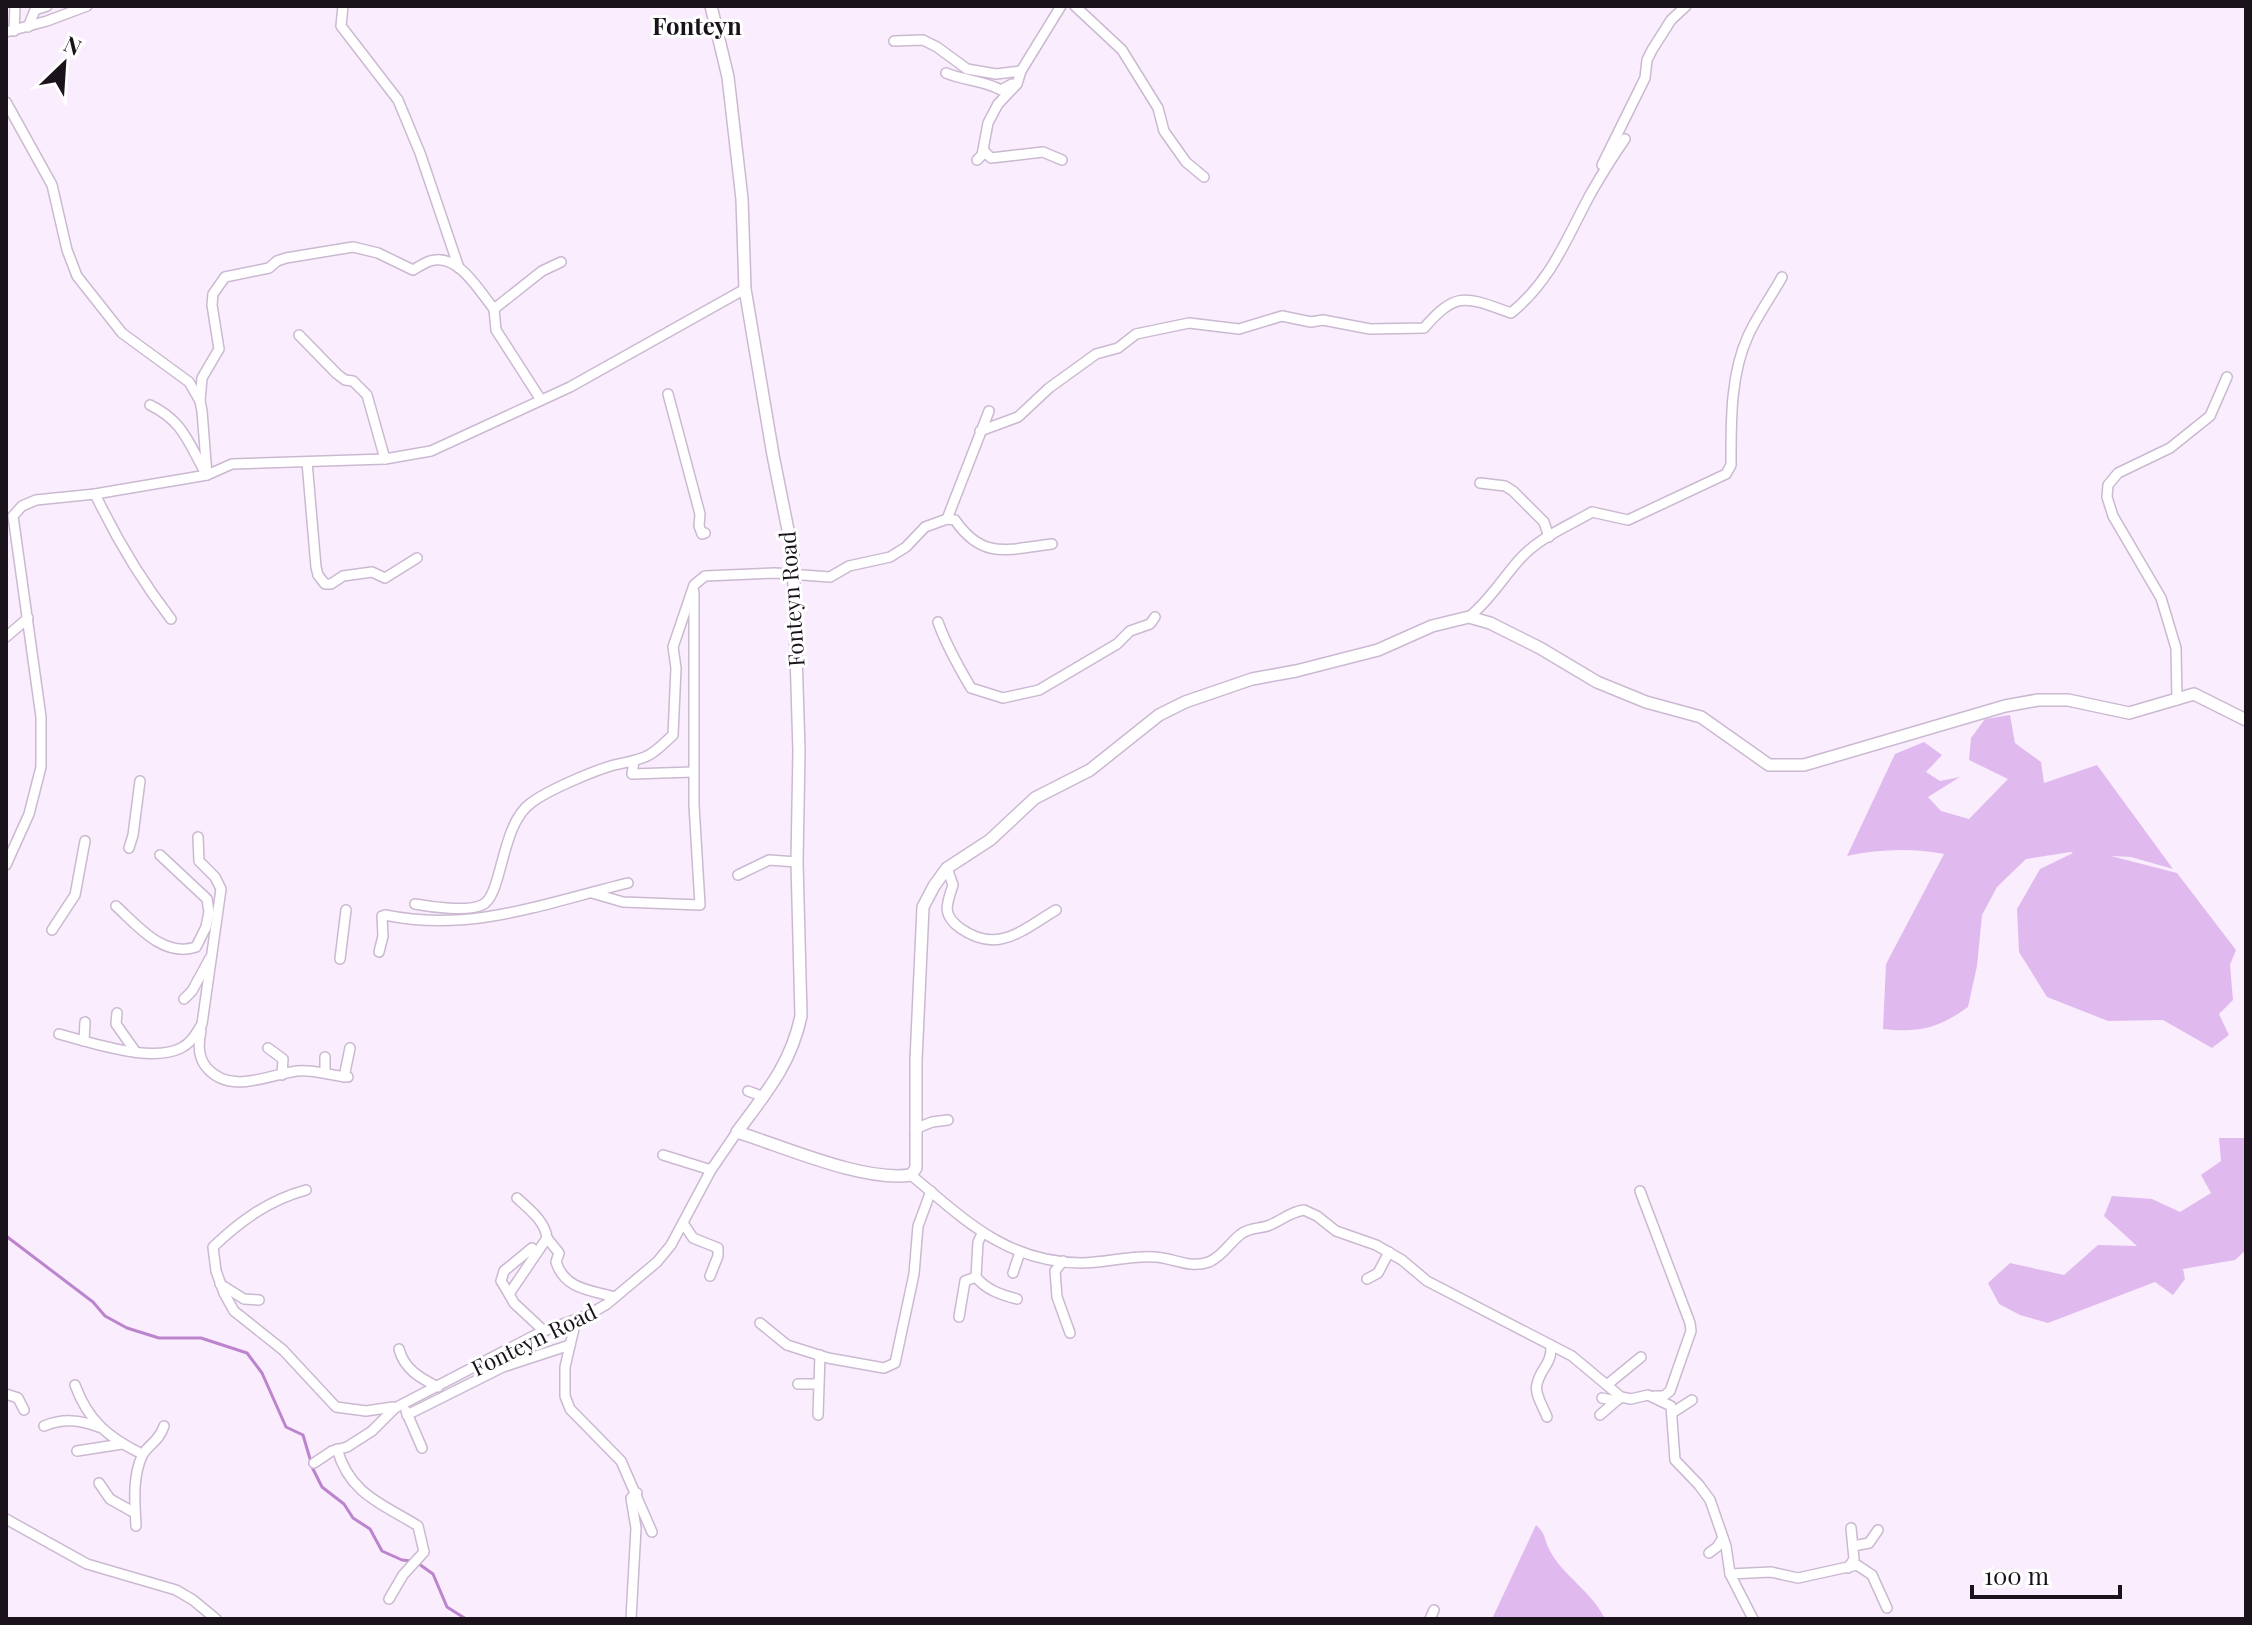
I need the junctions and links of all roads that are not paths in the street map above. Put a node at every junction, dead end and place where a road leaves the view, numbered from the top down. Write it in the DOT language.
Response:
graph roads {
  1 [pos="15,6"];
  2 [pos="47,6"];
  3 [pos="87,6"];
  4 [pos="343,6"];
  5 [pos="711,6"];
  6 [pos="1061,6"];
  7 [pos="1075,6"];
  8 [pos="1686,6"];
  9 [pos="28,27"];
  10 [pos="10,31"];
  11 [pos="894,41"];
  12 [pos="1021,71"];
  13 [pos="946,73"];
  14 [pos="6,102"];
  15 [pos="1625,139"];
  16 [pos="983,150"];
  17 [pos="977,160"];
  18 [pos="1062,160"];
  19 [pos="1204,177"];
  20 [pos="1591,194"];
  21 [pos="561,262"];
  22 [pos="459,268"];
  23 [pos="1782,277"];
  24 [pos="745,289"];
  25 [pos="494,309"];
  26 [pos="299,335"];
  27 [pos="2227,377"];
  28 [pos="668,394"];
  29 [pos="541,400"];
  30 [pos="200,401"];
  31 [pos="150,405"];
  32 [pos="989,411"];
  33 [pos="980,431"];
  34 [pos="385,459"];
  35 [pos="307,462"];
  36 [pos="207,475"];
  37 [pos="1480,483"];
  38 [pos="95,494"];
  39 [pos="947,519"];
  40 [pos="705,533"];
  41 [pos="1549,537"];
  42 [pos="1052,544"];
  43 [pos="417,558"];
  44 [pos="794,576"];
  45 [pos="694,585"];
  46 [pos="1155,617"];
  47 [pos="1469,617"];
  48 [pos="28,618"];
  49 [pos="171,619"];
  50 [pos="938,622"];
  51 [pos="6,637"];
  52 [pos="2177,700"];
  53 [pos="2246,720"];
  54 [pos="634,761"];
  55 [pos="693,772"];
  56 [pos="140,781"];
  57 [pos="198,837"];
  58 [pos="85,841"];
  59 [pos="129,848"];
  60 [pos="160,855"];
  61 [pos="797,862"];
  62 [pos="6,865"];
  63 [pos="947,868"];
  64 [pos="738,875"];
  65 [pos="628,883"];
  66 [pos="592,893"];
  67 [pos="415,904"];
  68 [pos="116,906"];
  69 [pos="346,910"];
  70 [pos="1056,910"];
  71 [pos="52,930"];
  72 [pos="214,952"];
  73 [pos="379,952"];
  74 [pos="340,959"];
  75 [pos="184,999"];
  76 [pos="117,1013"];
  77 [pos="85,1022"];
  78 [pos="202,1024"];
  79 [pos="59,1034"];
  80 [pos="84,1041"];
  81 [pos="268,1048"];
  82 [pos="350,1048"];
  83 [pos="135,1051"];
  84 [pos="325,1057"];
  85 [pos="325,1073"];
  86 [pos="282,1075"];
  87 [pos="748,1091"];
  88 [pos="764,1097"];
  89 [pos="948,1120"];
  90 [pos="915,1129"];
  91 [pos="737,1132"];
  92 [pos="663,1155"];
  93 [pos="711,1170"];
  94 [pos="911,1175"];
  95 [pos="306,1190"];
  96 [pos="931,1191"];
  97 [pos="1640,1191"];
  98 [pos="517,1198"];
  99 [pos="683,1223"];
  100 [pos="982,1234"];
  101 [pos="547,1238"];
  102 [pos="532,1248"];
  103 [pos="1020,1252"];
  104 [pos="1389,1252"];
  105 [pos="1063,1261"];
  106 [pos="1013,1273"];
  107 [pos="710,1276"];
  108 [pos="976,1277"];
  109 [pos="1367,1279"];
  110 [pos="220,1284"];
  111 [pos="509,1294"];
  112 [pos="615,1297"];
  113 [pos="1017,1299"];
  114 [pos="259,1300"];
  115 [pos="959,1317"];
  116 [pos="576,1320"];
  117 [pos="760,1323"];
  118 [pos="544,1331"];
  119 [pos="1070,1333"];
  120 [pos="570,1345"];
  121 [pos="1551,1345"];
  122 [pos="399,1349"];
  123 [pos="820,1355"];
  124 [pos="1641,1357"];
  125 [pos="798,1384"];
  126 [pos="817,1384"];
  127 [pos="1608,1384"];
  128 [pos="75,1385"];
  129 [pos="438,1387"];
  130 [pos="6,1394"];
  131 [pos="1655,1396"];
  132 [pos="1602,1398"];
  133 [pos="1619,1399"];
  134 [pos="1692,1400"];
  135 [pos="398,1406"];
  136 [pos="24,1410"];
  137 [pos="1672,1413"];
  138 [pos="407,1415"];
  139 [pos="818,1415"];
  140 [pos="1600,1415"];
  141 [pos="1547,1417"];
  142 [pos="44,1426"];
  143 [pos="164,1426"];
  144 [pos="103,1429"];
  145 [pos="122,1444"];
  146 [pos="422,1448"];
  147 [pos="337,1449"];
  148 [pos="77,1451"];
  149 [pos="142,1454"];
  150 [pos="314,1463"];
  151 [pos="99,1483"];
  152 [pos="637,1493"];
  153 [pos="135,1513"];
  154 [pos="6,1519"];
  155 [pos="136,1526"];
  156 [pos="1851,1528"];
  157 [pos="1878,1530"];
  158 [pos="652,1532"];
  159 [pos="1723,1538"];
  160 [pos="1853,1546"];
  161 [pos="1709,1553"];
  162 [pos="1848,1568"];
  163 [pos="1730,1574"];
  164 [pos="389,1599"];
  165 [pos="1887,1608"];
  166 [pos="216,1619"];
  167 [pos="631,1619"];
  168 [pos="1753,1619"];
  1 -- 10 [label="street"];
  2 -- 9 [label="street"];
  3 -- 9 [label="street"];
  4 -- 22 [label="street"];
  5 -- 24 [label="street, Fonteyn Road"];
  6 -- 12 [label="street"];
  7 -- 19 [label="street"];
  8 -- 20 [label="street"];
  9 -- 10 [label="street"];
  11 -- 12 [label="street"];
  12 -- 13 [label="street"];
  12 -- 16 [label="street"];
  14 -- 30 [label="street"];
  15 -- 20 [label="street"];
  16 -- 17 [label="street"];
  16 -- 18 [label="street"];
  20 -- 33 [label="street"];
  21 -- 25 [label="street"];
  22 -- 25 [label="street"];
  22 -- 30 [label="street"];
  23 -- 41 [label="street"];
  24 -- 29 [label="street"];
  24 -- 44 [label="street, Fonteyn Road"];
  25 -- 29 [label="street"];
  26 -- 34 [label="street"];
  27 -- 52 [label="street"];
  28 -- 40 [label="street"];
  29 -- 34 [label="street"];
  30 -- 36 [label="street"];
  31 -- 36 [label="street"];
  32 -- 33 [label="street"];
  33 -- 39 [label="street"];
  34 -- 35 [label="street"];
  35 -- 36 [label="street"];
  35 -- 43 [label="street"];
  36 -- 38 [label="street"];
  37 -- 41 [label="street"];
  38 -- 48 [label="street"];
  38 -- 49 [label="street"];
  39 -- 42 [label="street"];
  39 -- 44 [label="street"];
  41 -- 47 [label="street"];
  44 -- 45 [label="street"];
  44 -- 61 [label="street, Fonteyn Road"];
  45 -- 54 [label="street"];
  45 -- 55 [label="street"];
  46 -- 50 [label="street"];
  47 -- 52 [label="street"];
  47 -- 63 [label="street"];
  48 -- 51 [label="street"];
  48 -- 62 [label="street"];
  52 -- 53 [label="street"];
  54 -- 55 [label="street"];
  54 -- 67 [label="street"];
  55 -- 66 [label="street"];
  56 -- 59 [label="street"];
  57 -- 72 [label="street"];
  58 -- 71 [label="street"];
  60 -- 68 [label="street"];
  61 -- 64 [label="street"];
  61 -- 88 [label="street, Fonteyn Road"];
  63 -- 70 [label="street"];
  63 -- 90 [label="street"];
  65 -- 66 [label="street"];
  66 -- 73 [label="street"];
  69 -- 74 [label="street"];
  72 -- 75 [label="street"];
  72 -- 78 [label="street"];
  76 -- 83 [label="street"];
  77 -- 80 [label="street"];
  78 -- 83 [label="street"];
  78 -- 86 [label="street"];
  79 -- 80 [label="street"];
  80 -- 83 [label="street"];
  81 -- 86 [label="street"];
  82 -- 85 [label="street"];
  84 -- 85 [label="street"];
  85 -- 86 [label="street"];
  87 -- 88 [label="street"];
  88 -- 91 [label="street, Fonteyn Road"];
  89 -- 90 [label="street"];
  90 -- 94 [label="street"];
  91 -- 93 [label="street, Fonteyn Road"];
  91 -- 94 [label="street"];
  92 -- 93 [label="street"];
  93 -- 99 [label="street, Fonteyn Road"];
  94 -- 96 [label="street"];
  95 -- 110 [label="street"];
  96 -- 100 [label="street"];
  96 -- 123 [label="street"];
  97 -- 131 [label="street"];
  98 -- 101 [label="street"];
  99 -- 107 [label="street"];
  99 -- 112 [label="street, Fonteyn Road"];
  100 -- 103 [label="street"];
  100 -- 108 [label="street"];
  101 -- 111 [label="street"];
  101 -- 112 [label="street"];
  102 -- 111 [label="street"];
  103 -- 105 [label="street"];
  103 -- 106 [label="street"];
  104 -- 105 [label="street"];
  104 -- 109 [label="street"];
  104 -- 121 [label="street"];
  105 -- 119 [label="street"];
  108 -- 113 [label="street"];
  108 -- 115 [label="street"];
  110 -- 114 [label="street"];
  110 -- 135 [label="street"];
  111 -- 118 [label="street"];
  112 -- 116 [label="street, Fonteyn Road"];
  116 -- 118 [label="street, Fonteyn Road"];
  116 -- 120 [label="street"];
  117 -- 123 [label="street"];
  118 -- 129 [label="street, Fonteyn Road"];
  120 -- 138 [label="street"];
  120 -- 152 [label="street"];
  121 -- 127 [label="street"];
  121 -- 141 [label="street"];
  122 -- 129 [label="street"];
  123 -- 126 [label="street"];
  124 -- 127 [label="street"];
  125 -- 126 [label="street"];
  126 -- 139 [label="street"];
  127 -- 133 [label="street"];
  128 -- 144 [label="street"];
  129 -- 135 [label="street, Fonteyn Road"];
  130 -- 136 [label="street"];
  131 -- 133 [label="street"];
  131 -- 137 [label="street"];
  132 -- 133 [label="street"];
  133 -- 140 [label="street"];
  134 -- 137 [label="street"];
  135 -- 138 [label="street"];
  135 -- 147 [label="street, Fonteyn Road"];
  137 -- 159 [label="street"];
  138 -- 146 [label="street"];
  142 -- 144 [label="street"];
  143 -- 149 [label="street"];
  144 -- 145 [label="street"];
  145 -- 148 [label="street"];
  145 -- 149 [label="street"];
  147 -- 150 [label="street, Fonteyn Road"];
  147 -- 164 [label="street"];
  149 -- 153 [label="street"];
  151 -- 153 [label="street"];
  152 -- 158 [label="street"];
  152 -- 167 [label="street"];
  153 -- 155 [label="street"];
  154 -- 166 [label="street"];
  156 -- 160 [label="street"];
  157 -- 160 [label="street"];
  159 -- 161 [label="street"];
  159 -- 163 [label="street"];
  160 -- 162 [label="street"];
  162 -- 163 [label="street"];
  162 -- 165 [label="street"];
  163 -- 168 [label="street"];
}
